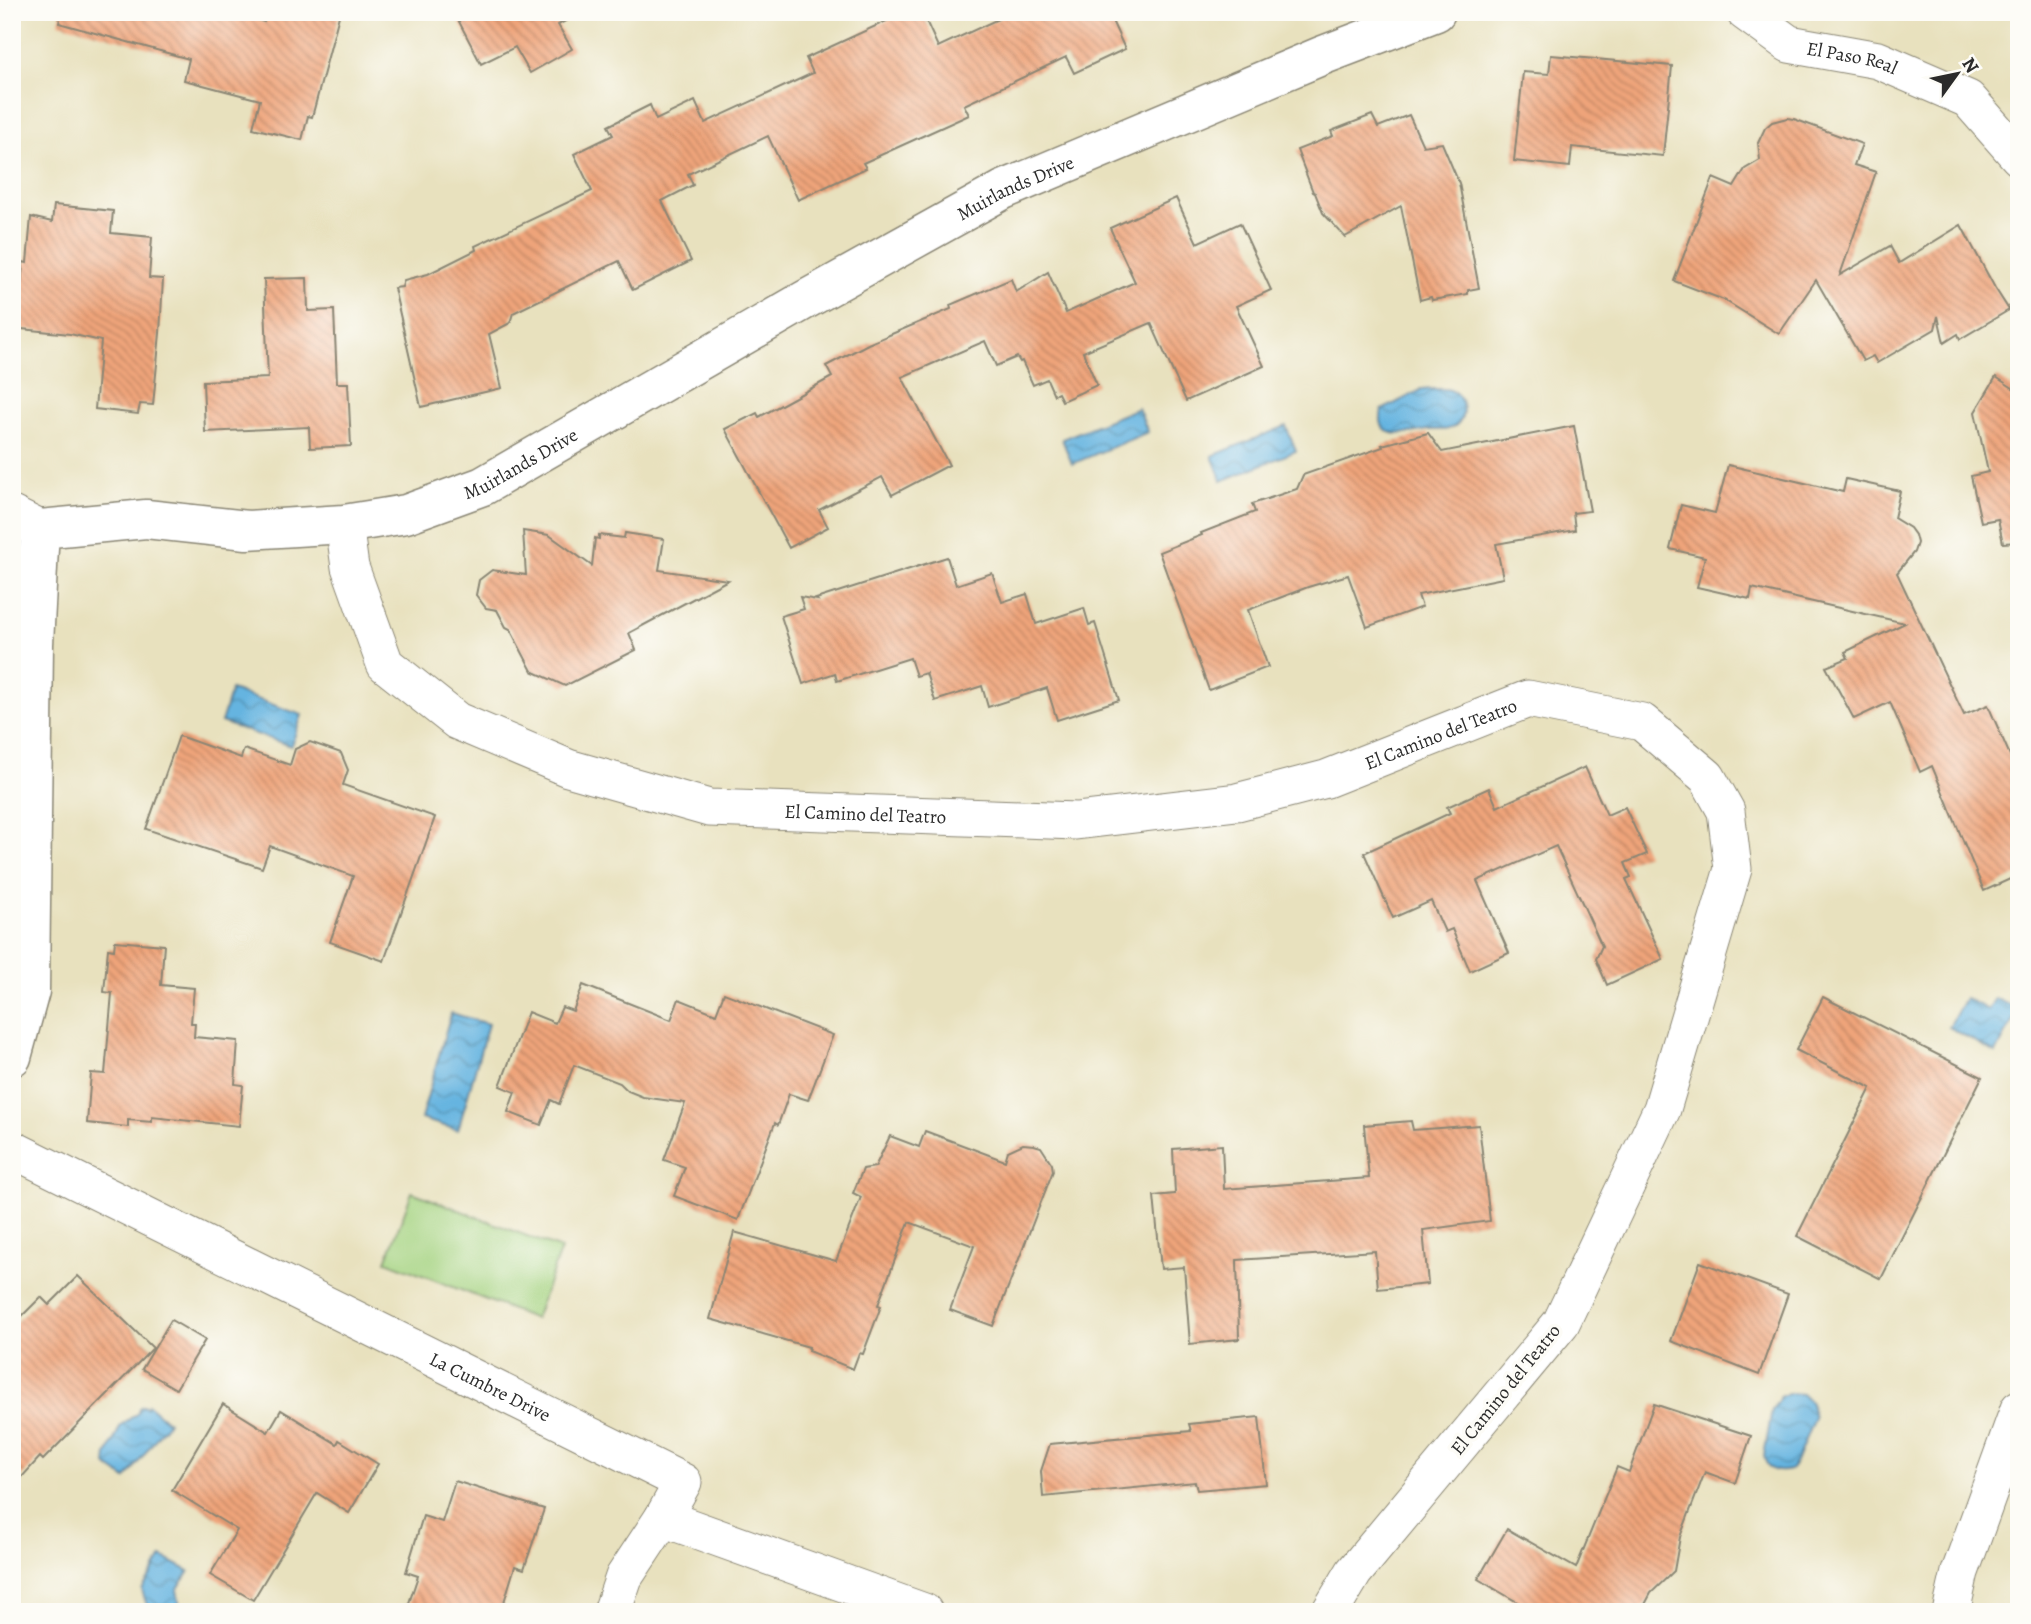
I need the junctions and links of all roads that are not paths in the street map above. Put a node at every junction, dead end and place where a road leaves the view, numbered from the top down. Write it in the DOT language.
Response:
graph roads {
  1 [pos="1436,12"];
  2 [pos="1745,12"];
  3 [pos="2019,157"];
  4 [pos="26,522"];
  5 [pos="344,524"];
  6 [pos="12,1057"];
  7 [pos="12,1149"];
  8 [pos="2019,1409"];
  9 [pos="663,1518"];
  10 [pos="612,1612"];
  11 [pos="924,1612"];
  12 [pos="1330,1612"];
  13 [pos="1951,1612"];
  1 -- 5 [label="street, Muirlands Drive"];
  2 -- 3 [label="street, El Paso Real"];
  4 -- 5 [label="street, Muirlands Drive"];
  4 -- 6 [label="street, Muirlands Drive"];
  5 -- 12 [label="street, El Camino del Teatro"];
  7 -- 9 [label="street, La Cumbre Drive"];
  8 -- 13 [label="street"];
  9 -- 10 [label="street"];
  9 -- 11 [label="street"];
}
